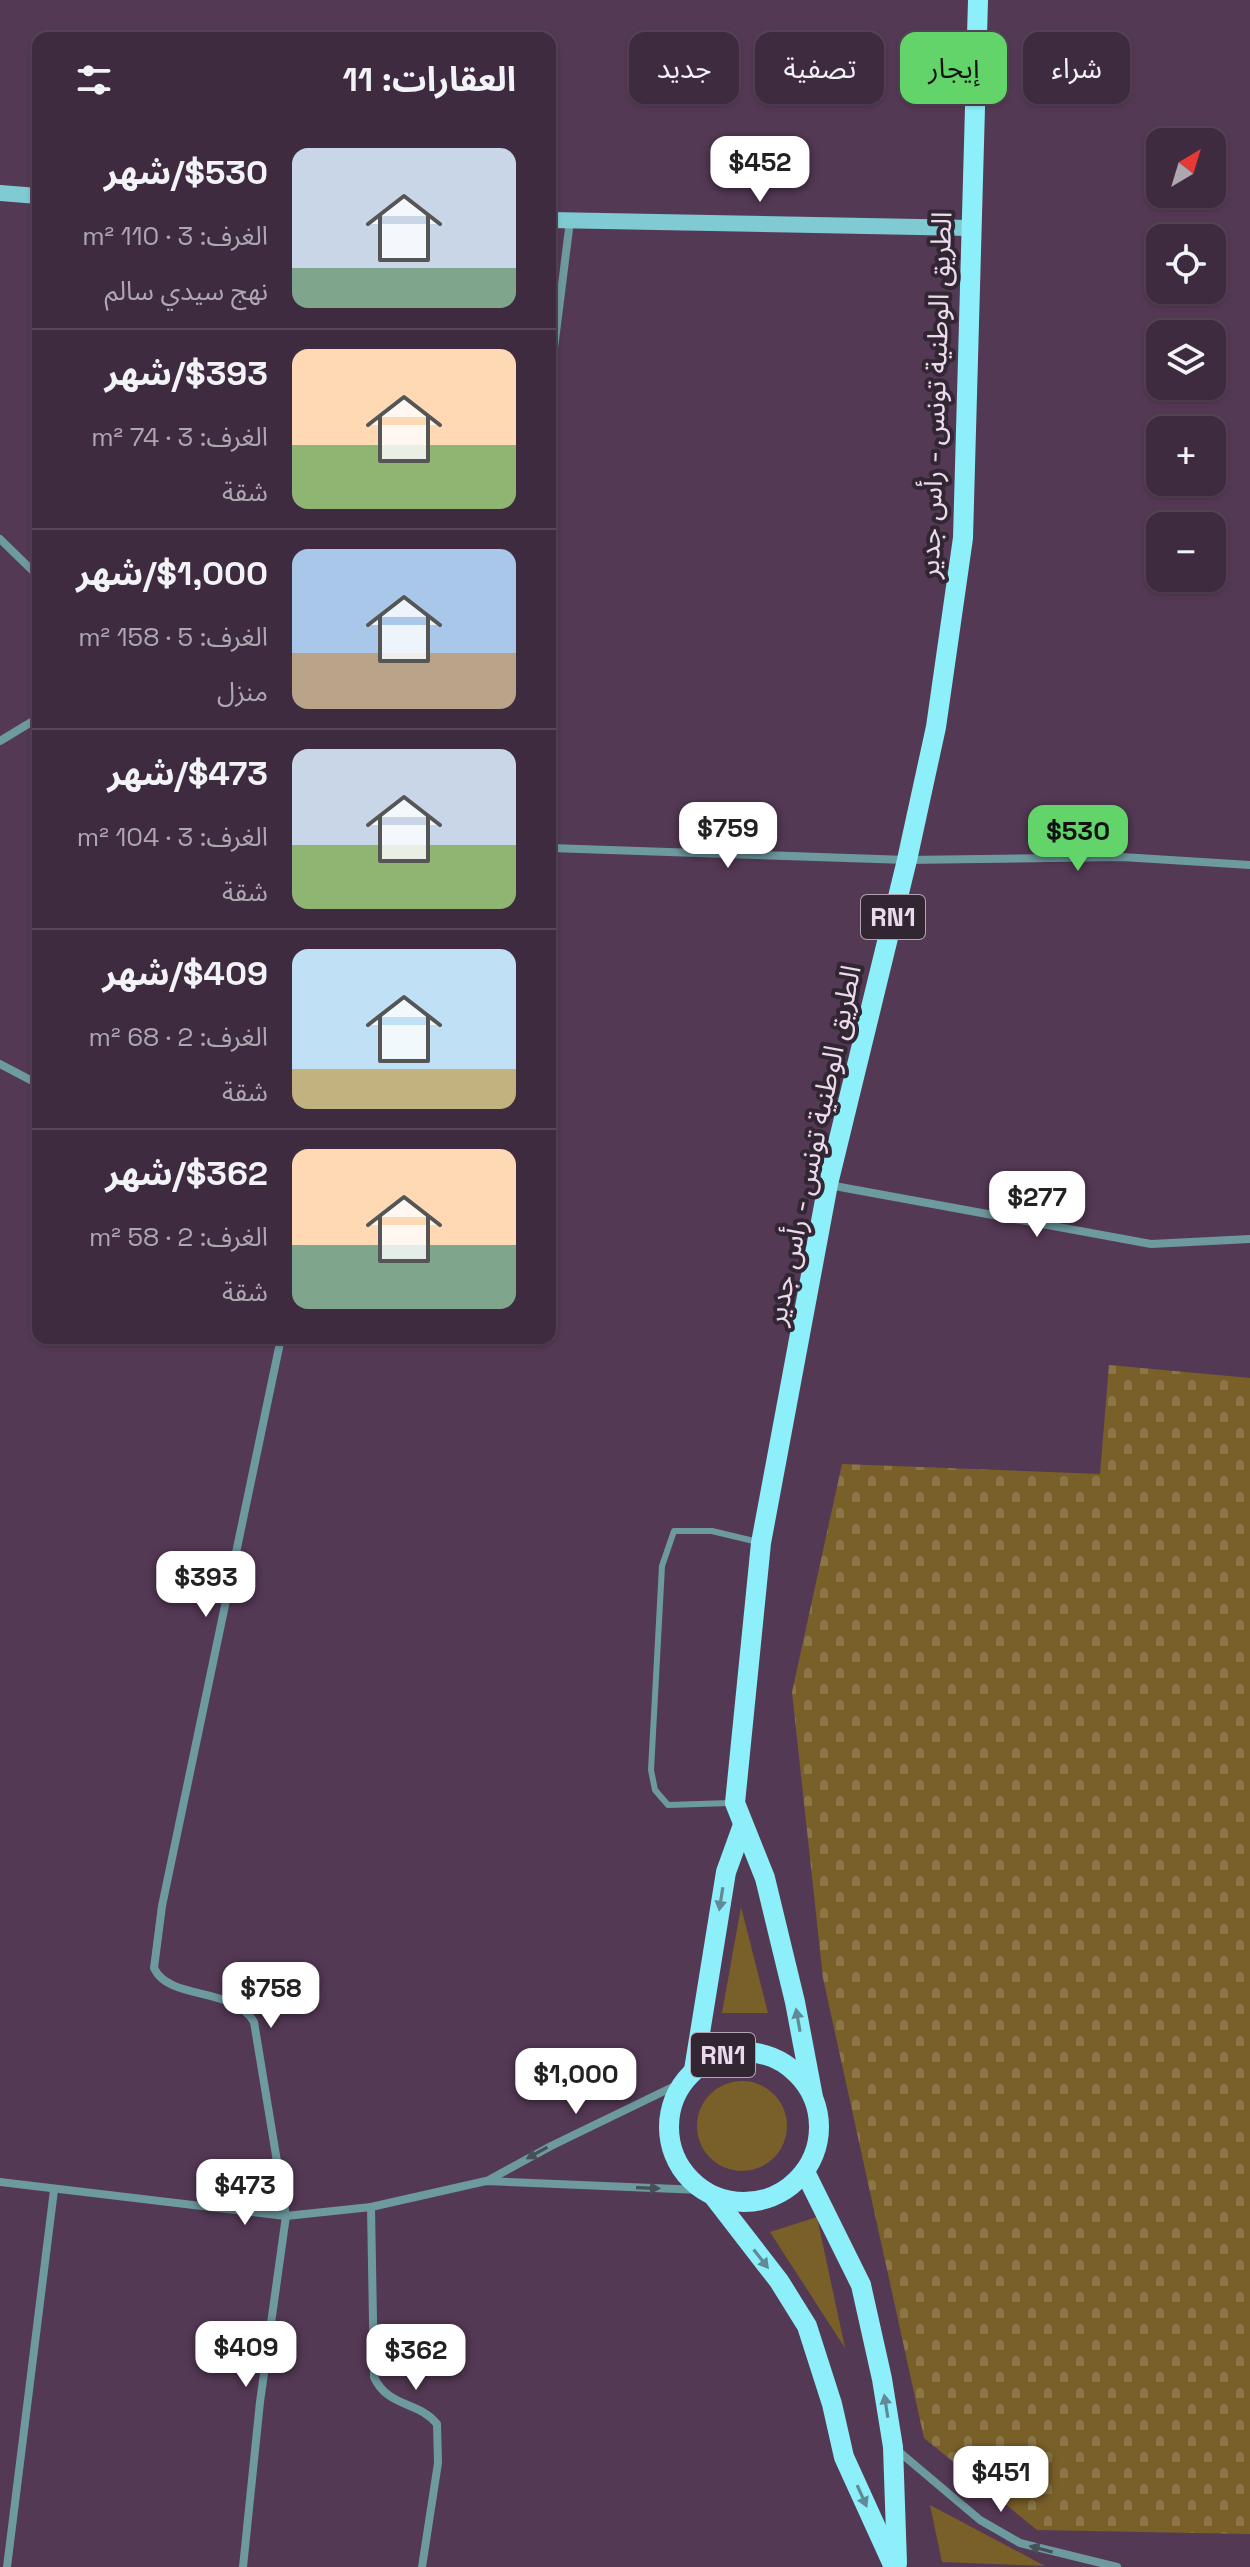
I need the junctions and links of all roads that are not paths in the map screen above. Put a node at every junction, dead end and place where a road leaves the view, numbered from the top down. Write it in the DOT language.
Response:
graph roads {
  1 [pos="978,0"];
  2 [pos="0,193"];
  3 [pos="32,196"];
  4 [pos="556,220"];
  5 [pos="570,220"];
  6 [pos="970,228"];
  7 [pos="556,332"];
  8 [pos="0,539"];
  9 [pos="32,570"];
  10 [pos="32,722"];
  11 [pos="0,741"];
  12 [pos="556,848"];
  13 [pos="907,860"];
  14 [pos="1250,865"];
  15 [pos="0,1064"];
  16 [pos="32,1081"];
  17 [pos="828,1184"];
  18 [pos="1250,1239"];
  19 [pos="280,1344"];
  20 [pos="761,1543"];
  21 [pos="735,1803"];
  22 [pos="743,1825"];
  23 [pos="688,2076"];
  24 [pos="813,2097"];
  25 [pos="805,2172"];
  26 [pos="486,2181"];
  27 [pos="0,2182"];
  28 [pos="54,2190"];
  29 [pos="708,2194"];
  30 [pos="371,2207"];
  31 [pos="286,2216"];
  32 [pos="893,2447"];
  33 [pos="7,2567"];
  34 [pos="243,2567"];
  35 [pos="422,2567"];
  36 [pos="896,2567"];
  37 [pos="1117,2567"];
  1 -- 6 [label="main road, الطريق الوطنية تونس - رأس جدير / RN1"];
  2 -- 3 [label="main road"];
  4 -- 5 [label="main road"];
  5 -- 6 [label="main road"];
  5 -- 7 [label="street"];
  6 -- 13 [label="main road, الطريق الوطنية تونس - رأس جدير / RN1"];
  8 -- 9 [label="street"];
  10 -- 11 [label="street"];
  12 -- 13 [label="street"];
  13 -- 14 [label="street"];
  13 -- 17 [label="main road, الطريق الوطنية تونس - رأس جدير / RN1"];
  15 -- 16 [label="street"];
  17 -- 18 [label="street"];
  17 -- 20 [label="main road, الطريق الوطنية تونس - رأس جدير / RN1"];
  19 -- 31 [label="street"];
  20 -- 21 [label="main road, الطريق الوطنية تونس - رأس جدير / RN1"];
  20 -- 21 [label="lane"];
  21 -- 22 [label="main road, الطريق الوطنية تونس - رأس جدير / RN1"];
  22 -- 23 [label="main road, RN1, one-way"];
  24 -- 22 [label="main road, الطريق الوطنية تونس - رأس جدير / RN1, one-way"];
  23 -- 24 [label="main road, RN1"];
  23 -- 26 [label="street, one-way"];
  23 -- 29 [label="main road, RN1"];
  24 -- 25 [label="main road, RN1"];
  25 -- 29 [label="main road"];
  32 -- 25 [label="main road, RN1, one-way"];
  26 -- 29 [label="street, one-way"];
  26 -- 30 [label="street"];
  27 -- 28 [label="street"];
  28 -- 31 [label="street"];
  28 -- 33 [label="street"];
  29 -- 36 [label="main road, RN1, one-way"];
  30 -- 31 [label="street"];
  30 -- 35 [label="street"];
  31 -- 34 [label="street"];
  32 -- 36 [label="main road, RN1"];
  37 -- 32 [label="street, one-way"];
}
